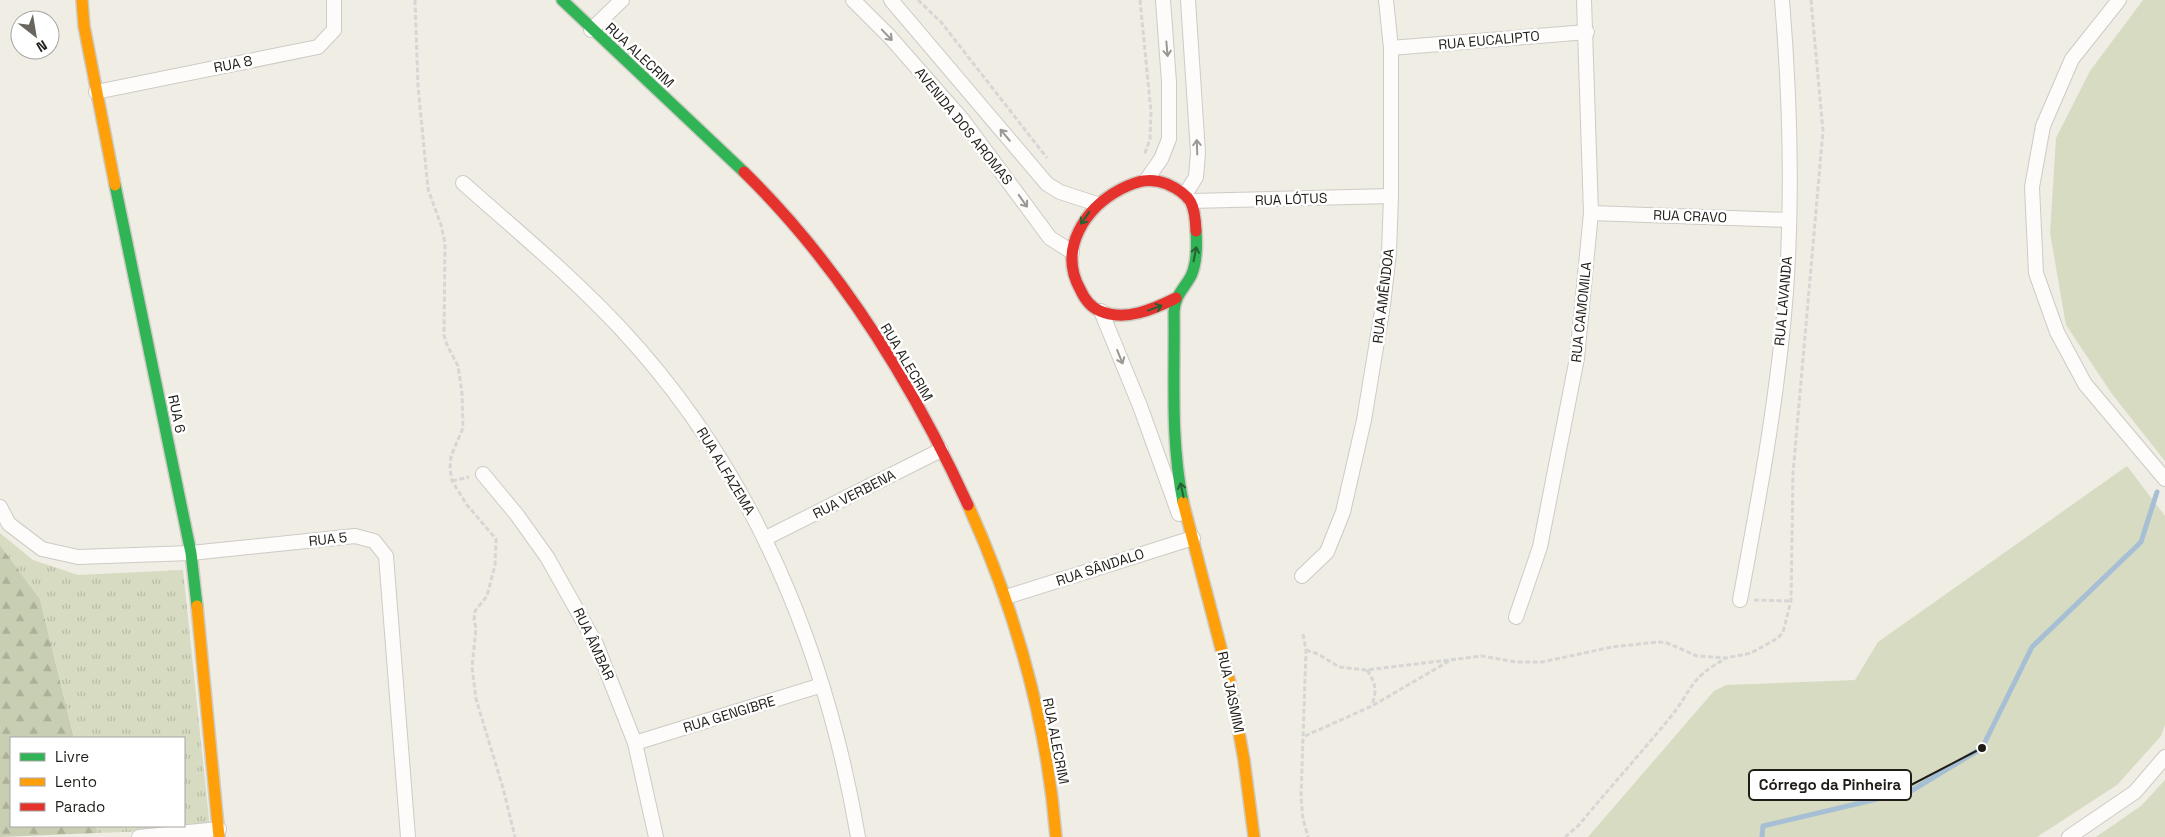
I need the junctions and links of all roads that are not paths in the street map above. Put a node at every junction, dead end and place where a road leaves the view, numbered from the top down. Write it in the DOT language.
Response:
graph roads {
  1 [pos="82,0"];
  2 [pos="334,0"];
  3 [pos="562,0"];
  4 [pos="622,0"];
  5 [pos="853,0"];
  6 [pos="891,0"];
  7 [pos="1163,0"];
  8 [pos="1188,0"];
  9 [pos="1386,0"];
  10 [pos="1584,0"];
  11 [pos="1782,0"];
  12 [pos="2119,0"];
  13 [pos="591,30"];
  14 [pos="1587,32"];
  15 [pos="1391,48"];
  16 [pos="96,92"];
  17 [pos="1147,179"];
  18 [pos="463,183"];
  19 [pos="1390,196"];
  20 [pos="1189,197"];
  21 [pos="1097,204"];
  22 [pos="1591,213"];
  23 [pos="1789,220"];
  24 [pos="1072,252"];
  25 [pos="1176,298"];
  26 [pos="1101,311"];
  27 [pos="941,450"];
  28 [pos="483,474"];
  29 [pos="2165,479"];
  30 [pos="0,507"];
  31 [pos="766,538"];
  32 [pos="1192,542"];
  33 [pos="191,553"];
  34 [pos="1302,576"];
  35 [pos="1006,597"];
  36 [pos="1740,600"];
  37 [pos="1516,617"];
  38 [pos="822,685"];
  39 [pos="635,743"];
  40 [pos="2165,757"];
  41 [pos="219,833"];
  42 [pos="139,837"];
  43 [pos="408,837"];
  44 [pos="656,837"];
  45 [pos="858,837"];
  46 [pos="1056,837"];
  47 [pos="1254,837"];
  48 [pos="2069,837"];
  1 -- 16 [label="street, RUA 6"];
  2 -- 16 [label="street, RUA 8"];
  3 -- 13 [label="street, RUA ALECRIM"];
  4 -- 13 [label="street"];
  5 -- 24 [label="street, AVENIDA DOS AROMAS, one-way"];
  21 -- 6 [label="street, AVENIDA DOS AROMAS, one-way"];
  7 -- 17 [label="street, one-way"];
  20 -- 8 [label="street, one-way"];
  9 -- 15 [label="street, RUA AMÊNDOA"];
  10 -- 14 [label="street, RUA CAMOMILA"];
  11 -- 23 [label="street, RUA LAVANDA"];
  12 -- 29 [label="street"];
  13 -- 27 [label="street, RUA ALECRIM"];
  14 -- 15 [label="street, RUA EUCALIPTO"];
  14 -- 22 [label="street, RUA CAMOMILA"];
  15 -- 19 [label="street, RUA AMÊNDOA"];
  16 -- 33 [label="street, RUA 6"];
  17 -- 20 [label="street"];
  17 -- 21 [label="street"];
  18 -- 31 [label="street, RUA ALFAZEMA"];
  19 -- 20 [label="street, RUA LÓTUS"];
  19 -- 34 [label="street, RUA AMÊNDOA"];
  25 -- 20 [label="street, one-way"];
  21 -- 24 [label="street, one-way"];
  22 -- 23 [label="street, RUA CRAVO"];
  22 -- 37 [label="street, RUA CAMOMILA"];
  23 -- 36 [label="street, RUA LAVANDA"];
  24 -- 26 [label="street"];
  26 -- 25 [label="street, one-way"];
  32 -- 25 [label="street, RUA JASMIM, one-way"];
  26 -- 32 [label="street, one-way"];
  27 -- 31 [label="street, RUA VERBENA"];
  27 -- 35 [label="street, RUA ALECRIM"];
  28 -- 39 [label="street, RUA ÂMBAR"];
  30 -- 33 [label="street, RUA 5"];
  31 -- 38 [label="street, RUA ALFAZEMA"];
  32 -- 35 [label="street, RUA SÂNDALO"];
  32 -- 47 [label="street, RUA JASMIM"];
  33 -- 41 [label="street, RUA 6"];
  33 -- 43 [label="street, RUA 5"];
  35 -- 46 [label="street, RUA ALECRIM"];
  38 -- 39 [label="street, RUA GENGIBRE"];
  38 -- 45 [label="street, RUA ALFAZEMA"];
  39 -- 44 [label="street, RUA ÂMBAR"];
  40 -- 48 [label="street"];
  41 -- 42 [label="street"];
}
